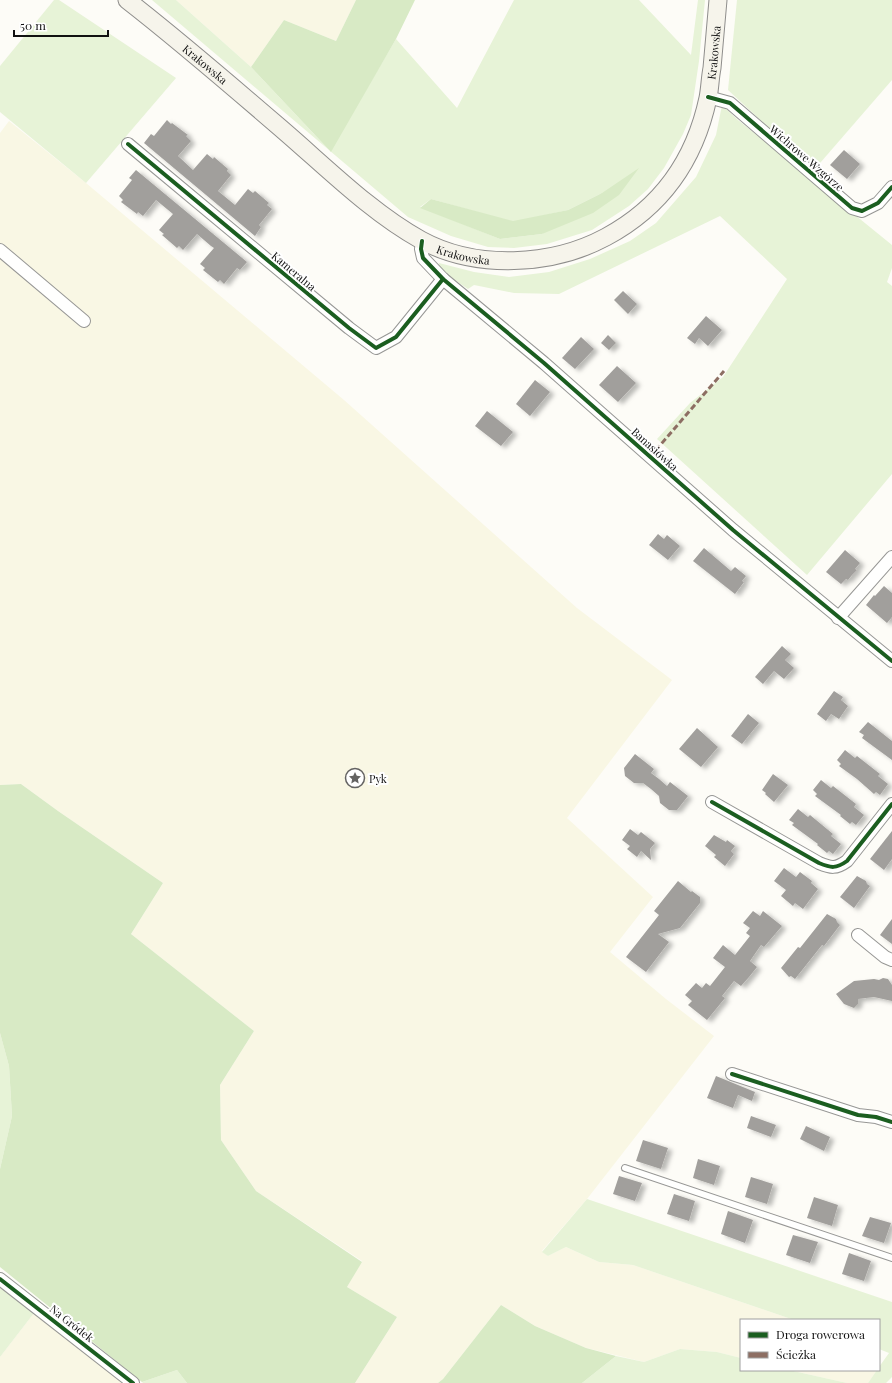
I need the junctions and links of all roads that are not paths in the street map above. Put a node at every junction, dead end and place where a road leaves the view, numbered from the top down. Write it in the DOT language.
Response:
graph roads {
  1 [pos="127,0"];
  2 [pos="718,0"];
  3 [pos="708,97"];
  4 [pos="128,144"];
  5 [pos="892,187"];
  6 [pos="422,240"];
  7 [pos="0,250"];
  8 [pos="443,279"];
  9 [pos="84,321"];
  10 [pos="892,557"];
  11 [pos="838,618"];
  12 [pos="892,661"];
  13 [pos="712,802"];
  14 [pos="892,804"];
  15 [pos="858,935"];
  16 [pos="892,960"];
  17 [pos="732,1074"];
  18 [pos="892,1122"];
  19 [pos="625,1168"];
  20 [pos="892,1258"];
  21 [pos="0,1278"];
  22 [pos="133,1383"];
  1 -- 6 [label="main road, Krakowska"];
  2 -- 3 [label="main road, Krakowska"];
  3 -- 5 [label="street, Wichrowe Wzgórze"];
  3 -- 6 [label="main road, Krakowska"];
  4 -- 8 [label="street, Kameralna"];
  6 -- 8 [label="street, Banasiówka"];
  7 -- 9 [label="street"];
  8 -- 11 [label="street, Banasiówka"];
  10 -- 11 [label="street"];
  11 -- 12 [label="street, Banasiówka"];
  13 -- 14 [label="street"];
  15 -- 16 [label="street"];
  17 -- 18 [label="street"];
  19 -- 20 [label="lane"];
  21 -- 22 [label="street, Na Gródek"];
}
